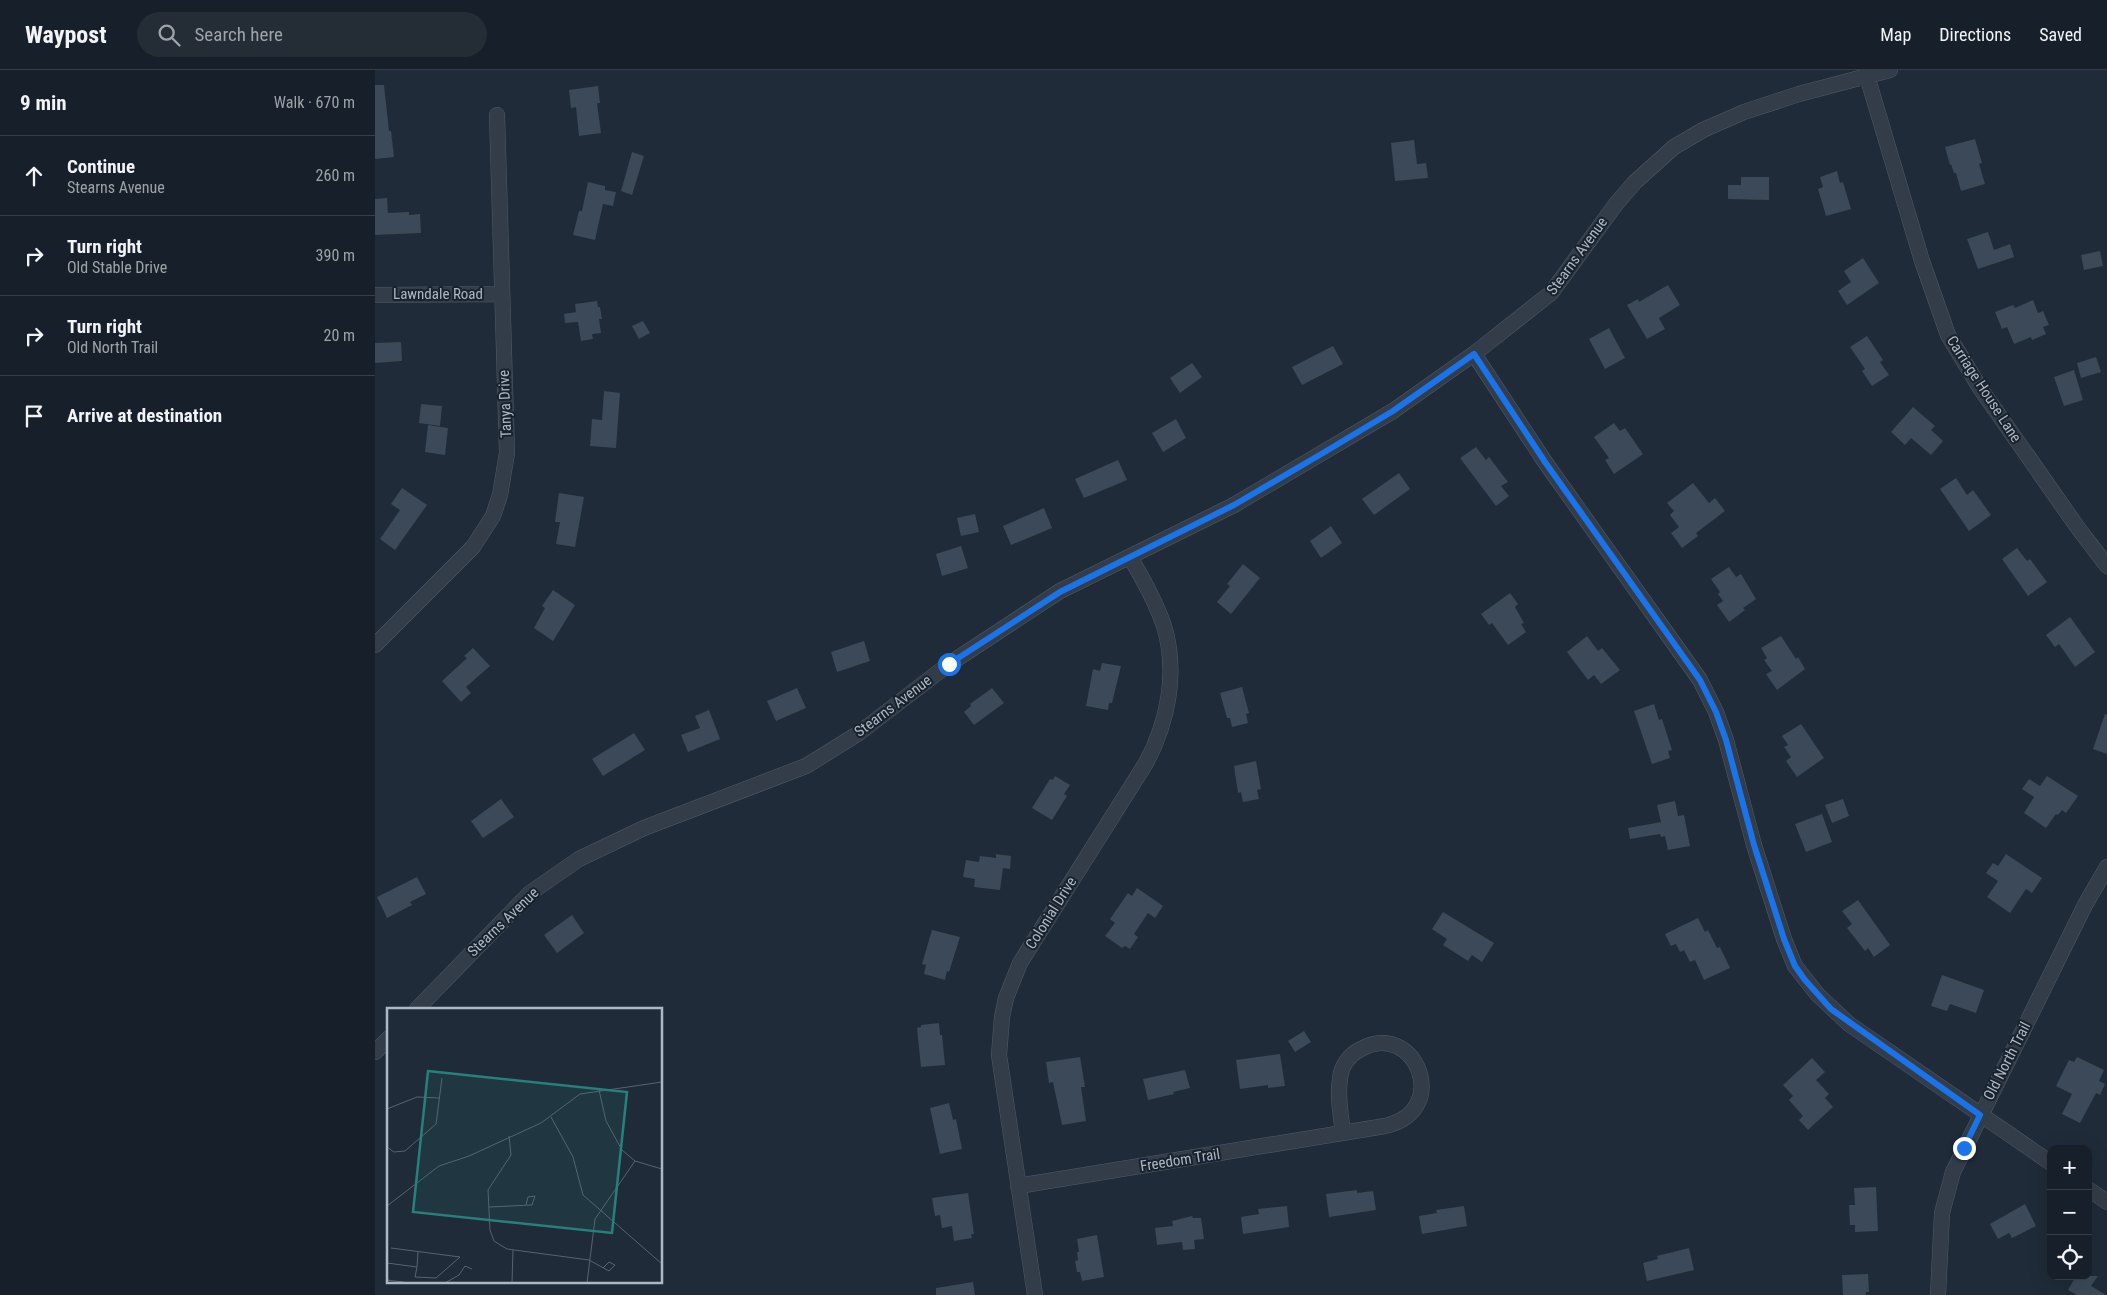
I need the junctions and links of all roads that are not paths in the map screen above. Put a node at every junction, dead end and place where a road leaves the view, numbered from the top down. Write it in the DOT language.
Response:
graph roads {
  1 [pos="1890,70"];
  2 [pos="1867,76"];
  3 [pos="497,115"];
  4 [pos="501,294"];
  5 [pos="375,295"];
  6 [pos="1474,354"];
  7 [pos="1130,557"];
  8 [pos="2107,566"];
  9 [pos="375,646"];
  10 [pos="2107,867"];
  11 [pos="418,1008"];
  12 [pos="387,1040"];
  13 [pos="375,1052"];
  14 [pos="1980,1115"];
  15 [pos="1343,1133"];
  16 [pos="2047,1160"];
  17 [pos="1018,1186"];
  18 [pos="2092,1193"];
  19 [pos="2107,1202"];
  20 [pos="1035,1295"];
  21 [pos="1938,1295"];
  1 -- 2 [label="street, Stearns Avenue"];
  2 -- 6 [label="street, Stearns Avenue"];
  2 -- 8 [label="street, Carriage House Lane"];
  3 -- 4 [label="street, Tanya Drive"];
  4 -- 5 [label="street, Lawndale Road"];
  4 -- 9 [label="street, Tanya Drive"];
  6 -- 7 [label="street, Stearns Avenue"];
  6 -- 14 [label="street"];
  7 -- 11 [label="street, Stearns Avenue"];
  7 -- 17 [label="street, Colonial Drive"];
  10 -- 14 [label="street, Old North Trail"];
  12 -- 13 [label="street"];
  14 -- 16 [label="street"];
  14 -- 21 [label="street, Old North Trail"];
  15 -- 15 [label="street, Freedom Trail"];
  15 -- 17 [label="street, Freedom Trail"];
  17 -- 20 [label="street, Colonial Drive"];
  18 -- 19 [label="street"];
}
